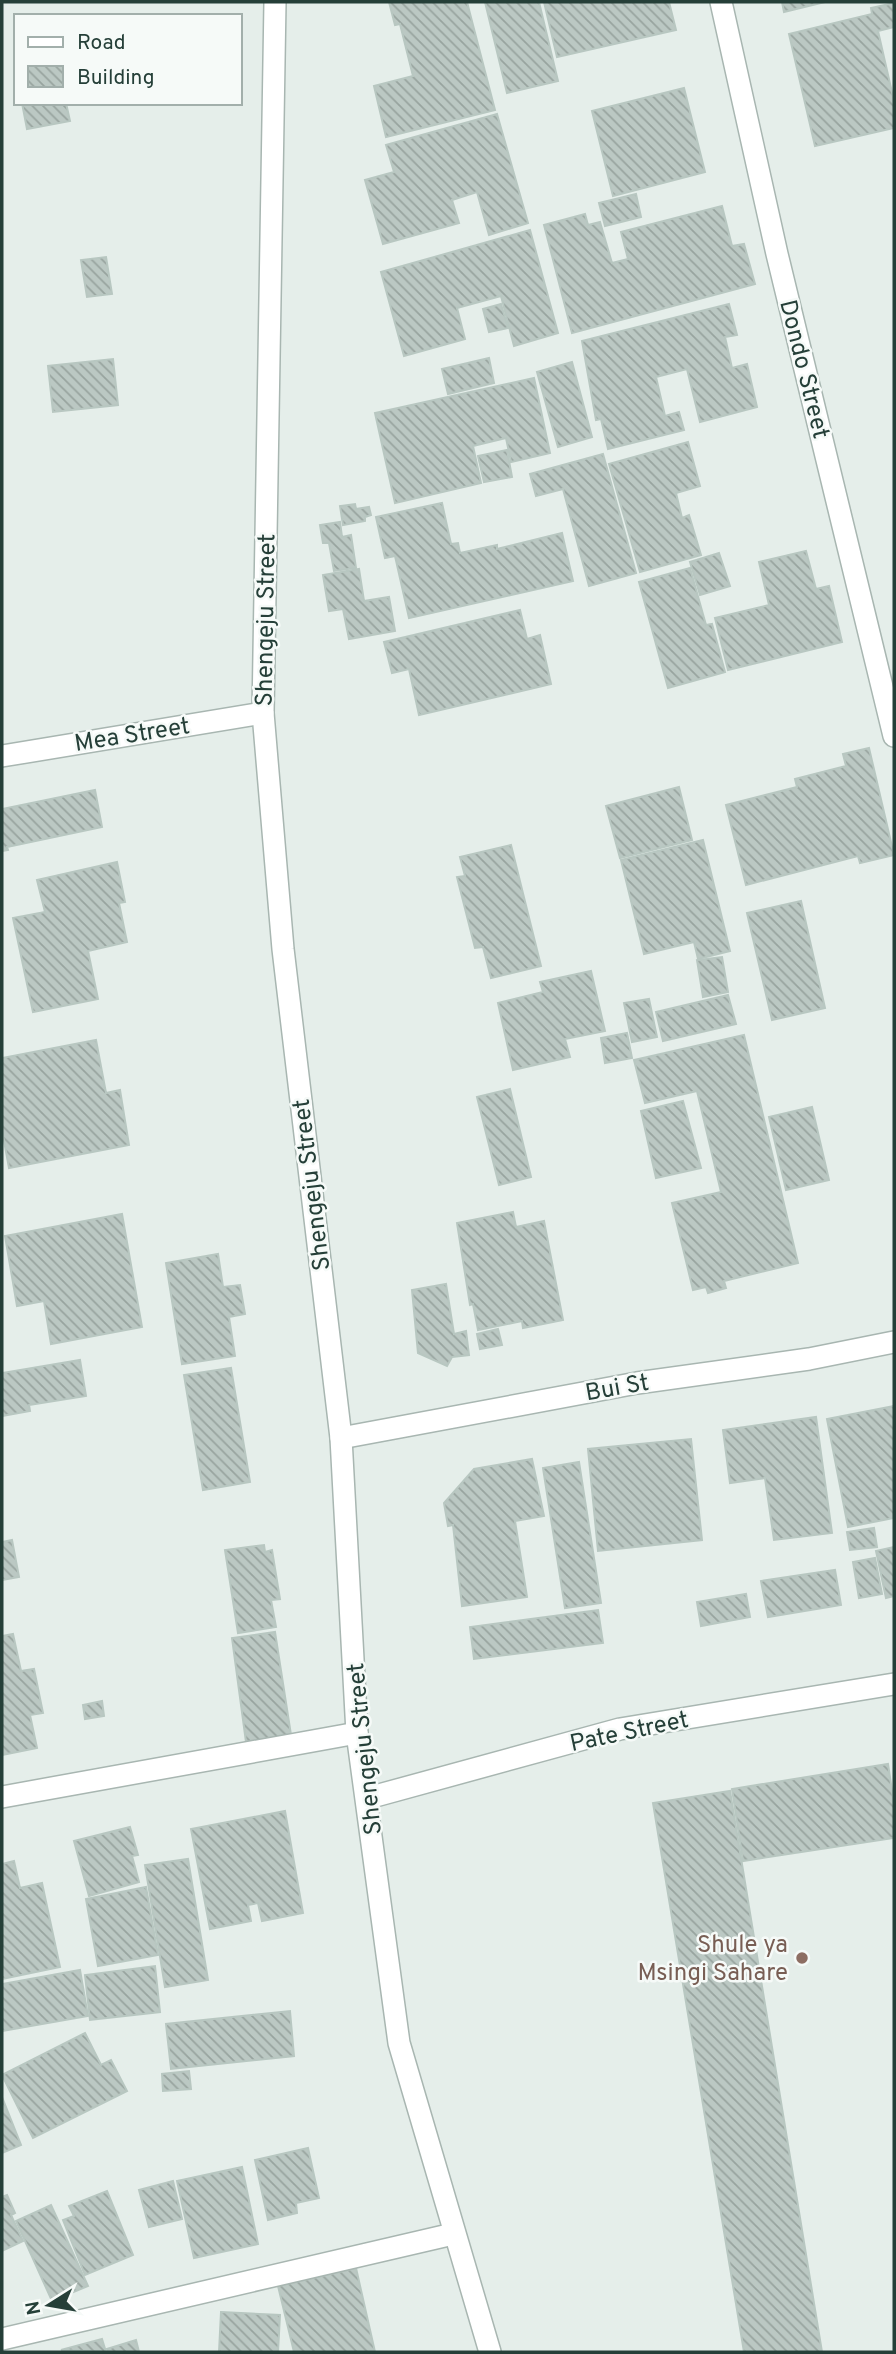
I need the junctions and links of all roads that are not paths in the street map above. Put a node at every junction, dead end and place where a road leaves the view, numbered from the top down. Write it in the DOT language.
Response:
graph roads {
  1 [pos="275,2"];
  2 [pos="721,2"];
  3 [pos="263,713"];
  4 [pos="894,736"];
  5 [pos="2,756"];
  6 [pos="894,1342"];
  7 [pos="341,1437"];
  8 [pos="894,1684"];
  9 [pos="357,1733"];
  10 [pos="2,1797"];
  11 [pos="368,1798"];
  12 [pos="453,2234"];
  13 [pos="2,2339"];
  14 [pos="489,2352"];
  1 -- 3 [label="street, Shengeju Street"];
  2 -- 4 [label="street, Dondo Street"];
  3 -- 5 [label="street, Mea Street"];
  3 -- 7 [label="street, Shengeju Street"];
  6 -- 7 [label="street, Bui St"];
  7 -- 9 [label="street, Shengeju Street"];
  8 -- 11 [label="street, Pate Street"];
  9 -- 10 [label="street"];
  9 -- 11 [label="street, Shengeju Street"];
  11 -- 12 [label="street, Shengeju Street"];
  12 -- 13 [label="street"];
  12 -- 14 [label="street, Shengeju Street"];
}
